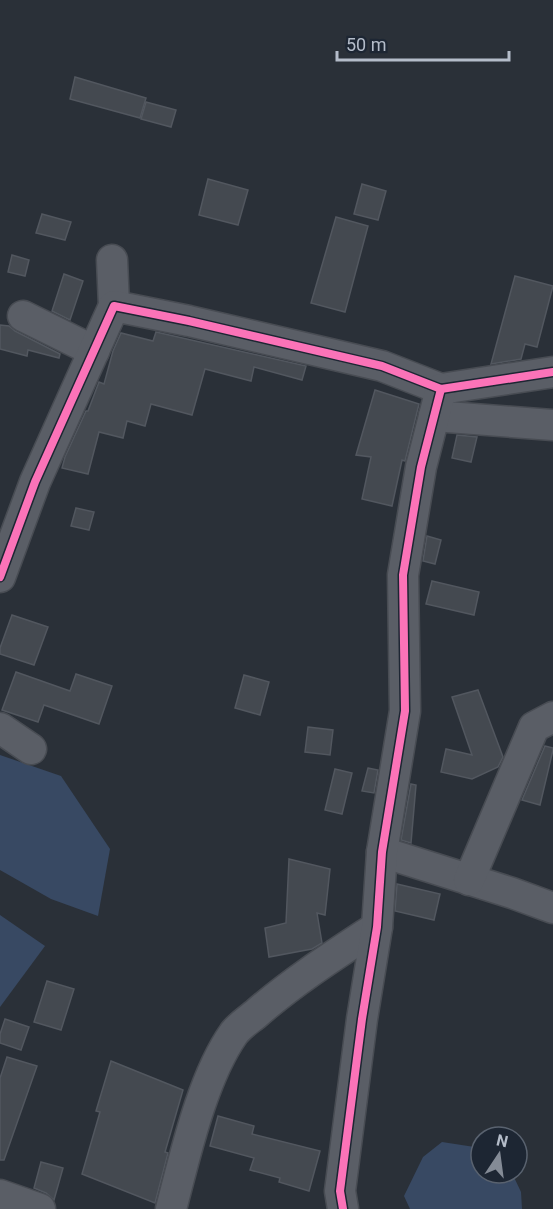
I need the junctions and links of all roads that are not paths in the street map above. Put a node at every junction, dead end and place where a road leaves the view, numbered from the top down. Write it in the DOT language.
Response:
graph roads {
  1 [pos="112,260"];
  2 [pos="114,306"];
  3 [pos="23,316"];
  4 [pos="94,351"];
  5 [pos="553,372"];
  6 [pos="437,402"];
  7 [pos="553,425"];
  8 [pos="0,577"];
  9 [pos="553,717"];
  10 [pos="0,728"];
  11 [pos="31,749"];
  12 [pos="382,852"];
  13 [pos="469,880"];
  14 [pos="553,908"];
  15 [pos="377,927"];
  16 [pos="0,1195"];
  17 [pos="40,1209"];
  18 [pos="171,1209"];
  19 [pos="343,1209"];
  1 -- 2 [label="street"];
  2 -- 4 [label="street"];
  2 -- 6 [label="street"];
  3 -- 4 [label="street"];
  4 -- 8 [label="street"];
  5 -- 6 [label="street"];
  6 -- 7 [label="street"];
  6 -- 12 [label="street"];
  9 -- 13 [label="street"];
  10 -- 11 [label="street"];
  12 -- 13 [label="street"];
  12 -- 15 [label="street"];
  13 -- 14 [label="street"];
  15 -- 18 [label="street"];
  15 -- 19 [label="street"];
  16 -- 17 [label="street"];
}
